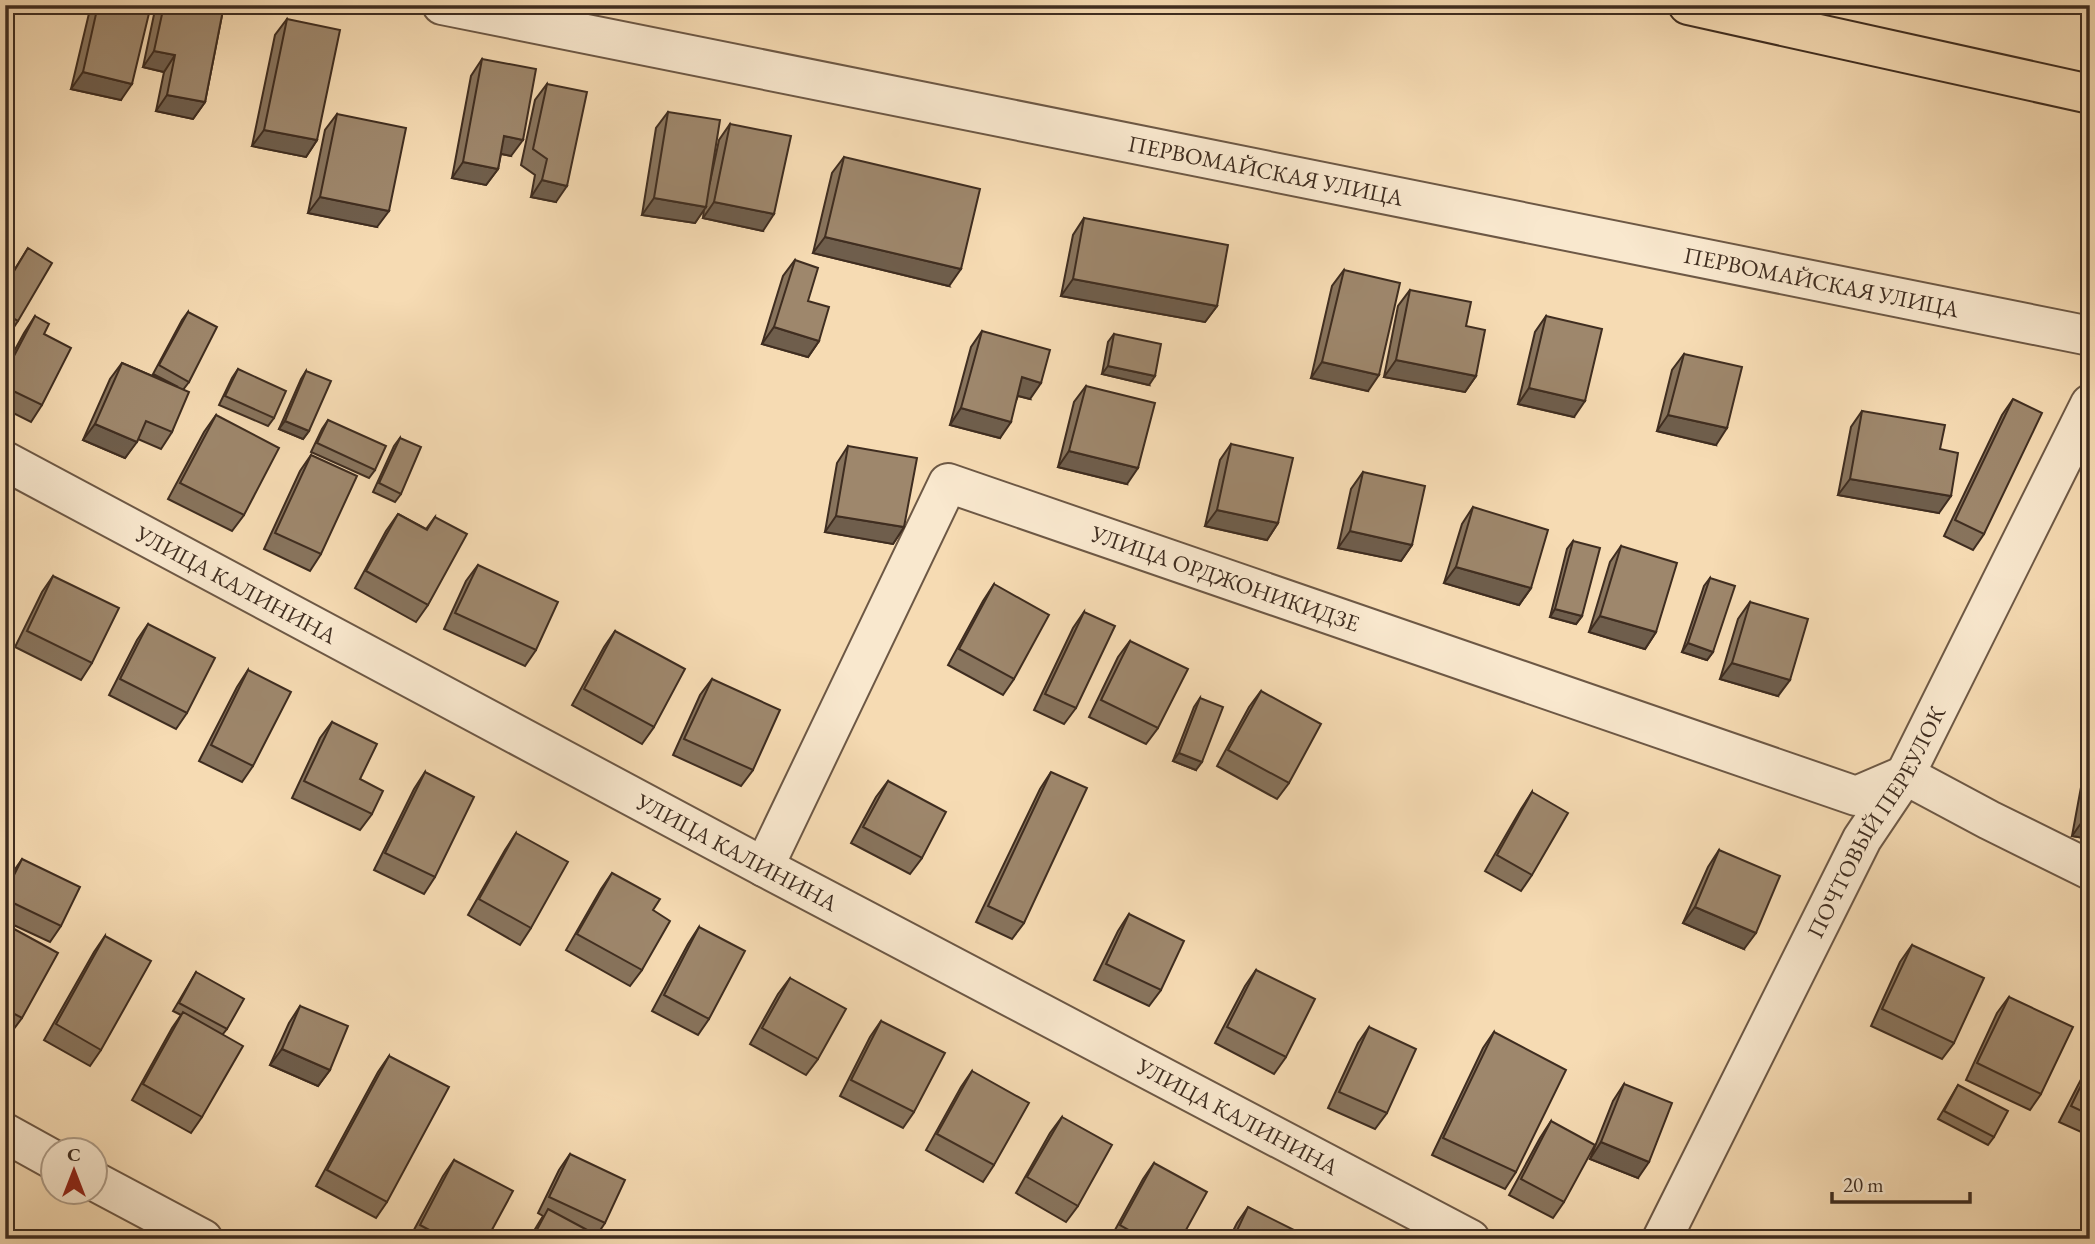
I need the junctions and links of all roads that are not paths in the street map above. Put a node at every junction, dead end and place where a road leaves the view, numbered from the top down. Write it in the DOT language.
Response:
graph roads {
  1 [pos="442,5"];
  2 [pos="1688,5"];
  3 [pos="2090,94"];
  4 [pos="2090,336"];
  5 [pos="2090,404"];
  6 [pos="5,461"];
  7 [pos="1905,775"];
  8 [pos="764,867"];
  9 [pos="2090,870"];
  10 [pos="5,1133"];
  11 [pos="38,1151"];
  12 [pos="108,1188"];
  13 [pos="203,1239"];
  14 [pos="1470,1239"];
  15 [pos="1662,1239"];
  1 -- 4 [label="street, ПЕРВОМАЙСКАЯ УЛИЦА"];
  2 -- 3 [label="main road"];
  5 -- 7 [label="street, ПОЧТОВЫЙ ПЕРЕУЛОК"];
  6 -- 8 [label="street, УЛИЦА КАЛИНИНА"];
  7 -- 8 [label="street, УЛИЦА ОРДЖОНИКИДЗЕ"];
  7 -- 9 [label="street"];
  7 -- 15 [label="street, ПОЧТОВЫЙ ПЕРЕУЛОК"];
  8 -- 14 [label="street, УЛИЦА КАЛИНИНА"];
  10 -- 11 [label="street"];
  12 -- 13 [label="street"];
}
